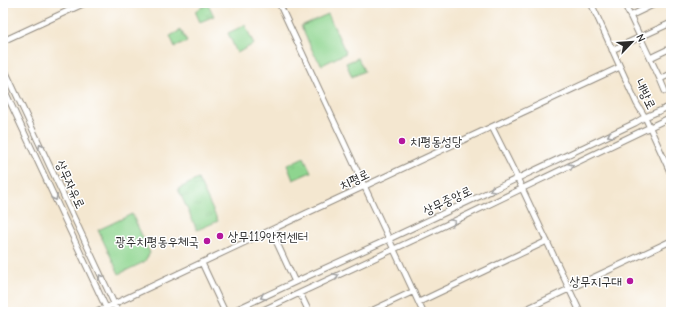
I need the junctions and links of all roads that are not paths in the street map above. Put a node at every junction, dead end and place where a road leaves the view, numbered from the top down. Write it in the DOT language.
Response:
graph roads {
  1 [pos="85,3"];
  2 [pos="279,3"];
  3 [pos="591,3"];
  4 [pos="624,3"];
  5 [pos="656,3"];
  6 [pos="630,16"];
  7 [pos="671,22"];
  8 [pos="640,37"];
  9 [pos="3,41"];
  10 [pos="671,48"];
  11 [pos="612,50"];
  12 [pos="650,58"];
  13 [pos="3,66"];
  14 [pos="620,67"];
  15 [pos="671,74"];
  16 [pos="660,79"];
  17 [pos="3,86"];
  18 [pos="665,91"];
  19 [pos="671,106"];
  20 [pos="644,117"];
  21 [pos="671,117"];
  22 [pos="492,127"];
  23 [pos="650,128"];
  24 [pos="671,174"];
  25 [pos="518,178"];
  26 [pos="365,186"];
  27 [pos="522,188"];
  28 [pos="271,230"];
  29 [pos="389,239"];
  30 [pos="547,241"];
  31 [pos="671,241"];
  32 [pos="394,249"];
  33 [pos="202,263"];
  34 [pos="295,282"];
  35 [pos="569,289"];
  36 [pos="414,291"];
  37 [pos="300,293"];
  38 [pos="419,302"];
  39 [pos="114,304"];
  40 [pos="107,310"];
  41 [pos="97,312"];
  42 [pos="118,312"];
  43 [pos="224,312"];
  44 [pos="231,312"];
  45 [pos="259,312"];
  46 [pos="309,312"];
  47 [pos="369,312"];
  48 [pos="423,312"];
  49 [pos="520,312"];
  50 [pos="580,312"];
  1 -- 9 [label="street"];
  2 -- 26 [label="street"];
  3 -- 11 [label="street, 내방로"];
  4 -- 6 [label="street"];
  5 -- 6 [label="street"];
  6 -- 8 [label="street"];
  7 -- 8 [label="street"];
  8 -- 11 [label="street"];
  8 -- 12 [label="street"];
  10 -- 12 [label="street"];
  11 -- 14 [label="street, 내방로"];
  12 -- 16 [label="street"];
  39 -- 13 [label="street, 상무자유로, one-way"];
  14 -- 20 [label="street, 내방로"];
  14 -- 22 [label="street, 치평로"];
  15 -- 16 [label="street"];
  16 -- 18 [label="street"];
  17 -- 40 [label="street, 상무자유로, one-way"];
  19 -- 20 [label="street, 상무중앙로"];
  20 -- 23 [label="street, 내방로"];
  20 -- 25 [label="street, 상무중앙로, one-way"];
  21 -- 23 [label="street, 상무중앙로"];
  22 -- 25 [label="street"];
  22 -- 26 [label="street, 치평로"];
  23 -- 24 [label="street, 내방로"];
  27 -- 23 [label="street, 상무중앙로, one-way"];
  25 -- 27 [label="street"];
  25 -- 29 [label="street, 상무중앙로, one-way"];
  26 -- 28 [label="street, 치평로"];
  26 -- 29 [label="street"];
  27 -- 30 [label="street"];
  32 -- 27 [label="street, 상무중앙로, one-way"];
  28 -- 33 [label="street, 치평로"];
  28 -- 34 [label="street"];
  29 -- 32 [label="street"];
  29 -- 34 [label="street, 상무중앙로"];
  30 -- 35 [label="street"];
  30 -- 38 [label="street"];
  31 -- 35 [label="street"];
  32 -- 36 [label="street"];
  37 -- 32 [label="street, 상무중앙로, one-way"];
  33 -- 39 [label="street, 치평로"];
  33 -- 43 [label="street"];
  34 -- 44 [label="street, 상무중앙로, one-way"];
  35 -- 49 [label="street"];
  35 -- 50 [label="street"];
  36 -- 38 [label="street"];
  36 -- 47 [label="street"];
  37 -- 45 [label="street, 상무중앙로"];
  37 -- 46 [label="street"];
  38 -- 48 [label="street"];
  39 -- 40 [label="street, 치평로"];
  39 -- 42 [label="street, 상무자유로"];
  40 -- 41 [label="street, 치평로"];
}
